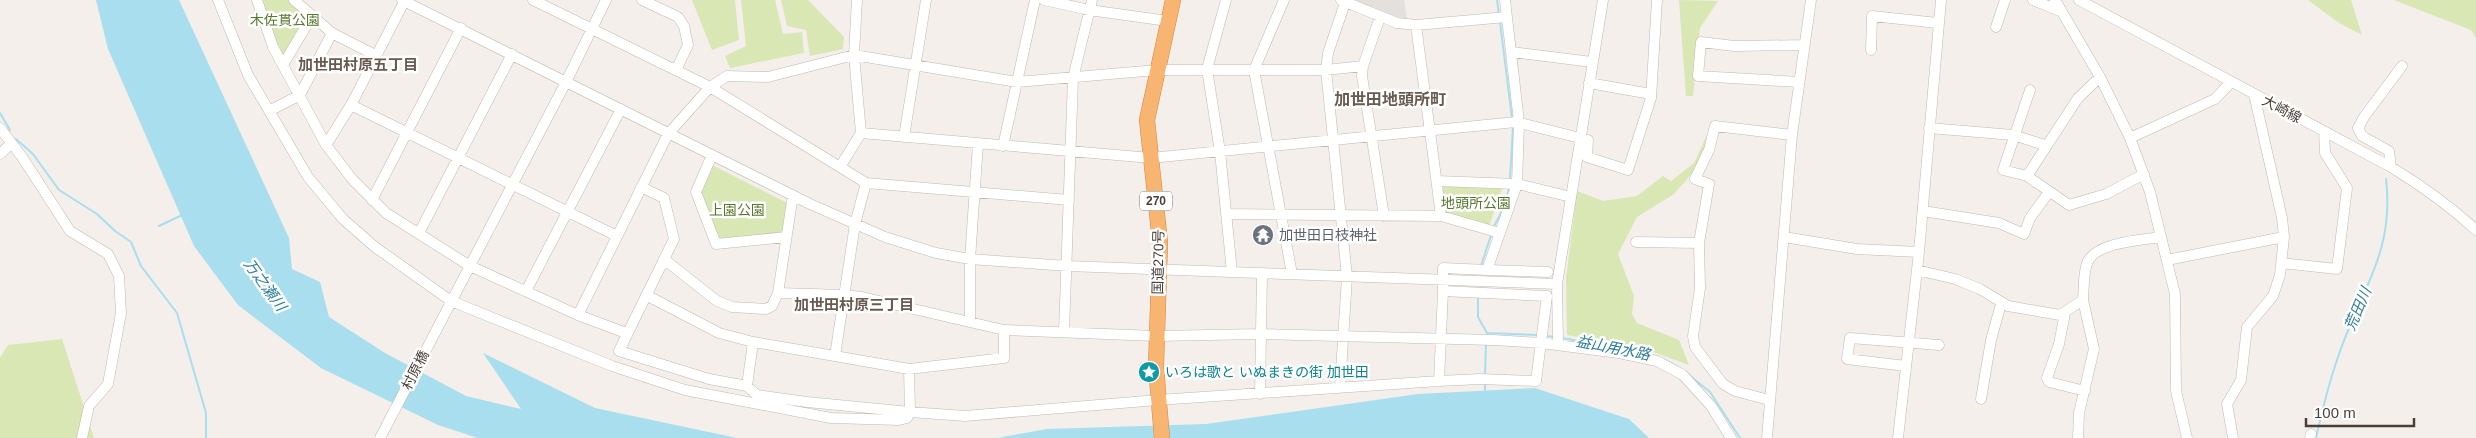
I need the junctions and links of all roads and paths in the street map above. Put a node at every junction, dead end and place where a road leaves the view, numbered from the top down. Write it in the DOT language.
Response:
graph roads {
  1 [pos="218,0"];
  2 [pos="257,0"];
  3 [pos="294,0"];
  4 [pos="404,0"];
  5 [pos="606,0"];
  6 [pos="642,0"];
  7 [pos="857,0"];
  8 [pos="926,0"];
  9 [pos="1035,0"];
  10 [pos="1044,0"];
  11 [pos="1173,0"];
  12 [pos="1226,0"];
  13 [pos="1284,0"];
  14 [pos="1505,0"];
  15 [pos="1603,0"];
  16 [pos="1657,0"];
  17 [pos="1812,0"];
  18 [pos="1941,0"];
  19 [pos="2005,0"];
  20 [pos="2033,0"];
  21 [pos="2055,0"];
  22 [pos="2079,0"];
  23 [pos="537,1"];
  24 [pos="1344,1"];
  25 [pos="1091,5"];
  26 [pos="2060,11"];
  27 [pos="312,16"];
  28 [pos="1380,17"];
  29 [pos="1507,17"];
  30 [pos="1168,21"];
  31 [pos="1938,23"];
  32 [pos="1416,25"];
  33 [pos="1996,27"];
  34 [pos="461,28"];
  35 [pos="592,29"];
  36 [pos="332,33"];
  37 [pos="1805,45"];
  38 [pos="1871,50"];
  39 [pos="1512,52"];
  40 [pos="512,54"];
  41 [pos="854,55"];
  42 [pos="376,56"];
  43 [pos="1592,62"];
  44 [pos="283,65"];
  45 [pos="915,65"];
  46 [pos="1363,66"];
  47 [pos="2402,66"];
  48 [pos="676,70"];
  49 [pos="1157,70"];
  50 [pos="1207,70"];
  51 [pos="1254,70"];
  52 [pos="1326,70"];
  53 [pos="2100,77"];
  54 [pos="1073,78"];
  55 [pos="566,82"];
  56 [pos="1017,82"];
  57 [pos="1799,82"];
  58 [pos="2231,82"];
  59 [pos="1589,83"];
  60 [pos="710,87"];
  61 [pos="2030,90"];
  62 [pos="1651,94"];
  63 [pos="2254,94"];
  64 [pos="300,95"];
  65 [pos="352,105"];
  66 [pos="621,109"];
  67 [pos="269,111"];
  68 [pos="1513,122"];
  69 [pos="0,128"];
  70 [pos="1929,128"];
  71 [pos="1429,130"];
  72 [pos="2324,132"];
  73 [pos="408,133"];
  74 [pos="861,133"];
  75 [pos="668,134"];
  76 [pos="1372,135"];
  77 [pos="1792,135"];
  78 [pos="2013,136"];
  79 [pos="904,137"];
  80 [pos="2130,138"];
  81 [pos="1332,140"];
  82 [pos="1580,140"];
  83 [pos="11,144"];
  84 [pos="978,144"];
  85 [pos="326,145"];
  86 [pos="2045,145"];
  87 [pos="1003,146"];
  88 [pos="1269,146"];
  89 [pos="1071,151"];
  90 [pos="1220,152"];
  91 [pos="0,154"];
  92 [pos="712,155"];
  93 [pos="458,158"];
  94 [pos="1151,158"];
  95 [pos="840,167"];
  96 [pos="2391,167"];
  97 [pos="2144,174"];
  98 [pos="2028,176"];
  99 [pos="1437,182"];
  100 [pos="866,183"];
  101 [pos="1511,183"];
  102 [pos="512,186"];
  103 [pos="640,186"];
  104 [pos="2048,192"];
  105 [pos="974,193"];
  106 [pos="793,195"];
  107 [pos="1571,198"];
  108 [pos="372,200"];
  109 [pos="1069,200"];
  110 [pos="566,211"];
  111 [pos="1923,211"];
  112 [pos="1226,214"];
  113 [pos="1340,215"];
  114 [pos="1281,216"];
  115 [pos="1384,216"];
  116 [pos="1440,216"];
  117 [pos="855,224"];
  118 [pos="2476,230"];
  119 [pos="1494,231"];
  120 [pos="419,233"];
  121 [pos="616,236"];
  122 [pos="786,237"];
  123 [pos="1784,237"];
  124 [pos="2161,237"];
  125 [pos="2284,237"];
  126 [pos="1636,242"];
  127 [pos="1699,243"];
  128 [pos="1919,252"];
  129 [pos="970,259"];
  130 [pos="665,260"];
  131 [pos="2166,260"];
  132 [pos="2282,263"];
  133 [pos="470,266"];
  134 [pos="1067,266"];
  135 [pos="1159,270"];
  136 [pos="1487,270"];
  137 [pos="1917,270"];
  138 [pos="1232,272"];
  139 [pos="1548,272"];
  140 [pos="1262,273"];
  141 [pos="1292,274"];
  142 [pos="1347,277"];
  143 [pos="1443,280"];
  144 [pos="1557,284"];
  145 [pos="526,291"];
  146 [pos="1443,291"];
  147 [pos="778,293"];
  148 [pos="646,295"];
  149 [pos="844,295"];
  150 [pos="2083,300"];
  151 [pos="450,304"];
  152 [pos="2001,304"];
  153 [pos="2064,313"];
  154 [pos="578,315"];
  155 [pos="970,322"];
  156 [pos="1004,330"];
  157 [pos="1064,332"];
  158 [pos="626,333"];
  159 [pos="1260,334"];
  160 [pos="1344,335"];
  161 [pos="1156,336"];
  162 [pos="1541,338"];
  163 [pos="1440,339"];
  164 [pos="1558,340"];
  165 [pos="752,342"];
  166 [pos="1908,343"];
  167 [pos="1939,345"];
  168 [pos="835,356"];
  169 [pos="1906,366"];
  170 [pos="909,370"];
  171 [pos="1439,381"];
  172 [pos="747,386"];
  173 [pos="1340,387"];
  174 [pos="2085,391"];
  175 [pos="1260,394"];
  176 [pos="1981,399"];
  177 [pos="1769,400"];
  178 [pos="1158,402"];
  179 [pos="910,412"];
  180 [pos="381,437"];
  181 [pos="82,438"];
  182 [pos="1162,438"];
  183 [pos="1731,438"];
  184 [pos="1767,438"];
  185 [pos="1898,438"];
  186 [pos="2078,438"];
  187 [pos="2187,438"];
  188 [pos="2234,438"];
  1 -- 67 [label="street"];
  2 -- 44 [label="street"];
  3 -- 27 [label="street"];
  4 -- 34 [label="street"];
  4 -- 42 [label="street"];
  5 -- 35 [label="street, 村原橋"];
  6 -- 48 [label="street"];
  7 -- 41 [label="street"];
  8 -- 45 [label="street"];
  9 -- 56 [label="street"];
  10 -- 25 [label="street"];
  11 -- 30 [label="highway, 国道270号 / 270"];
  12 -- 50 [label="street"];
  13 -- 51 [label="street"];
  14 -- 29 [label="street"];
  15 -- 43 [label="street"];
  16 -- 62 [label="street"];
  17 -- 37 [label="street"];
  18 -- 31 [label="street"];
  19 -- 33 [label="street"];
  20 -- 26 [label="street"];
  21 -- 26 [label="street"];
  22 -- 58 [label="street, 大崎線"];
  23 -- 35 [label="street"];
  24 -- 28 [label="street"];
  24 -- 52 [label="street"];
  25 -- 30 [label="street"];
  25 -- 54 [label="street"];
  26 -- 53 [label="street"];
  27 -- 36 [label="street"];
  27 -- 44 [label="street"];
  28 -- 32 [label="street"];
  28 -- 46 [label="street"];
  29 -- 32 [label="street"];
  29 -- 39 [label="street"];
  30 -- 49 [label="highway, 国道270号 / 270"];
  31 -- 38 [label="street"];
  31 -- 70 [label="street"];
  32 -- 71 [label="street"];
  34 -- 40 [label="street"];
  34 -- 73 [label="street"];
  35 -- 48 [label="street"];
  35 -- 55 [label="street, 村原橋"];
  36 -- 42 [label="street"];
  36 -- 64 [label="street"];
  37 -- 57 [label="street"];
  37 -- 57 [label="street"];
  39 -- 43 [label="street"];
  39 -- 68 [label="street"];
  40 -- 55 [label="street"];
  40 -- 93 [label="street"];
  41 -- 45 [label="street"];
  41 -- 60 [label="street"];
  41 -- 74 [label="street"];
  42 -- 65 [label="street"];
  43 -- 59 [label="street"];
  44 -- 64 [label="street"];
  45 -- 56 [label="street"];
  45 -- 79 [label="street"];
  46 -- 52 [label="street"];
  46 -- 76 [label="street"];
  47 -- 96 [label="street"];
  48 -- 60 [label="street"];
  49 -- 50 [label="street"];
  49 -- 54 [label="street"];
  49 -- 94 [label="highway, 国道270号 / 270"];
  50 -- 51 [label="street"];
  50 -- 90 [label="street"];
  51 -- 52 [label="street"];
  51 -- 88 [label="street"];
  52 -- 81 [label="street"];
  53 -- 80 [label="street"];
  53 -- 86 [label="street"];
  54 -- 56 [label="street"];
  54 -- 89 [label="street"];
  55 -- 66 [label="street"];
  55 -- 102 [label="street, 村原橋"];
  56 -- 87 [label="street"];
  57 -- 77 [label="street"];
  58 -- 63 [label="street, 大崎線"];
  58 -- 80 [label="street"];
  59 -- 62 [label="street"];
  59 -- 82 [label="street"];
  60 -- 75 [label="street"];
  60 -- 95 [label="street"];
  61 -- 78 [label="street"];
  62 -- 82 [label="street"];
  63 -- 72 [label="street, 大崎線"];
  63 -- 125 [label="street"];
  64 -- 67 [label="street"];
  64 -- 85 [label="street"];
  65 -- 73 [label="street"];
  65 -- 85 [label="street"];
  66 -- 75 [label="street"];
  66 -- 110 [label="street"];
  67 -- 151 [label="street"];
  68 -- 71 [label="street"];
  68 -- 82 [label="street"];
  68 -- 101 [label="street"];
  69 -- 83 [label="street"];
  70 -- 78 [label="street"];
  70 -- 111 [label="street"];
  71 -- 76 [label="street"];
  71 -- 99 [label="street"];
  72 -- 96 [label="street, 大崎線"];
  72 -- 132 [label="street"];
  73 -- 93 [label="street"];
  73 -- 108 [label="street"];
  74 -- 79 [label="street"];
  74 -- 95 [label="street"];
  75 -- 92 [label="street"];
  75 -- 103 [label="street"];
  76 -- 81 [label="street"];
  76 -- 115 [label="street"];
  77 -- 123 [label="street"];
  77 -- 127 [label="street"];
  78 -- 86 [label="street"];
  78 -- 98 [label="street"];
  79 -- 84 [label="street"];
  80 -- 97 [label="street"];
  81 -- 88 [label="street"];
  81 -- 113 [label="street"];
  82 -- 107 [label="street"];
  83 -- 91 [label="street"];
  83 -- 181 [label="street"];
  84 -- 87 [label="street"];
  84 -- 105 [label="street"];
  85 -- 108 [label="street"];
  86 -- 98 [label="street"];
  87 -- 89 [label="street"];
  88 -- 90 [label="street"];
  88 -- 114 [label="street"];
  89 -- 94 [label="street"];
  89 -- 109 [label="street"];
  90 -- 94 [label="street"];
  90 -- 112 [label="street"];
  92 -- 106 [label="street"];
  92 -- 122 [label="street"];
  93 -- 102 [label="street"];
  93 -- 120 [label="street"];
  94 -- 135 [label="highway, 国道270号 / 270"];
  95 -- 100 [label="street"];
  96 -- 118 [label="street, 大崎線"];
  97 -- 104 [label="street"];
  97 -- 124 [label="street"];
  98 -- 104 [label="street"];
  99 -- 101 [label="street"];
  99 -- 116 [label="street"];
  100 -- 105 [label="street"];
  100 -- 117 [label="street"];
  101 -- 107 [label="street"];
  101 -- 119 [label="street"];
  102 -- 110 [label="street"];
  102 -- 133 [label="street, 村原橋"];
  103 -- 121 [label="street"];
  103 -- 130 [label="street"];
  104 -- 111 [label="street"];
  105 -- 109 [label="street"];
  105 -- 129 [label="street"];
  106 -- 117 [label="street"];
  106 -- 122 [label="street"];
  107 -- 144 [label="street"];
  108 -- 120 [label="street"];
  109 -- 134 [label="street"];
  110 -- 121 [label="street"];
  110 -- 145 [label="street"];
  111 -- 128 [label="street"];
  112 -- 114 [label="street"];
  112 -- 138 [label="street"];
  113 -- 114 [label="street"];
  113 -- 115 [label="street"];
  113 -- 142 [label="street"];
  114 -- 141 [label="street"];
  115 -- 116 [label="street"];
  116 -- 119 [label="street"];
  117 -- 129 [label="street"];
  117 -- 149 [label="street"];
  119 -- 136 [label="street"];
  120 -- 133 [label="street"];
  121 -- 154 [label="street"];
  122 -- 147 [label="street"];
  123 -- 128 [label="street"];
  123 -- 177 [label="street"];
  124 -- 131 [label="street"];
  124 -- 150 [label="street"];
  125 -- 131 [label="street"];
  125 -- 132 [label="street"];
  126 -- 127 [label="street"];
  127 -- 177 [label="street"];
  128 -- 137 [label="street"];
  129 -- 134 [label="street"];
  129 -- 155 [label="street"];
  130 -- 147 [label="street"];
  130 -- 148 [label="street"];
  131 -- 187 [label="street"];
  132 -- 188 [label="street"];
  133 -- 145 [label="street"];
  133 -- 151 [label="street, 村原橋"];
  134 -- 135 [label="street"];
  134 -- 157 [label="street"];
  135 -- 138 [label="street"];
  135 -- 161 [label="highway, 国道270号 / 270"];
  136 -- 139 [label="street"];
  136 -- 143 [label="street"];
  137 -- 152 [label="street"];
  137 -- 166 [label="street"];
  138 -- 140 [label="street"];
  140 -- 141 [label="street"];
  140 -- 159 [label="street"];
  141 -- 142 [label="street"];
  142 -- 143 [label="street"];
  142 -- 160 [label="street"];
  143 -- 144 [label="street"];
  143 -- 146 [label="street"];
  144 -- 164 [label="street"];
  145 -- 154 [label="street"];
  146 -- 162 [label="street"];
  146 -- 163 [label="street"];
  147 -- 149 [label="street"];
  148 -- 158 [label="street"];
  148 -- 165 [label="street"];
  149 -- 155 [label="street"];
  149 -- 168 [label="street"];
  150 -- 153 [label="street"];
  150 -- 174 [label="street"];
  151 -- 179 [label="street"];
  151 -- 180 [label="street, 村原橋"];
  152 -- 153 [label="street"];
  152 -- 176 [label="street"];
  153 -- 174 [label="street"];
  154 -- 158 [label="street"];
  155 -- 156 [label="street"];
  156 -- 157 [label="street"];
  156 -- 170 [label="street"];
  157 -- 161 [label="street"];
  158 -- 172 [label="street"];
  159 -- 160 [label="street"];
  159 -- 161 [label="street"];
  159 -- 175 [label="street"];
  160 -- 163 [label="street"];
  160 -- 173 [label="street"];
  161 -- 178 [label="highway, 国道270号 / 270"];
  162 -- 163 [label="street"];
  162 -- 164 [label="street"];
  162 -- 171 [label="street"];
  163 -- 171 [label="street"];
  164 -- 183 [label="street"];
  165 -- 168 [label="street"];
  165 -- 172 [label="street"];
  166 -- 167 [label="street"];
  166 -- 169 [label="street"];
  166 -- 169 [label="street"];
  168 -- 170 [label="street"];
  169 -- 185 [label="street"];
  170 -- 179 [label="street"];
  171 -- 173 [label="street"];
  172 -- 179 [label="street"];
  173 -- 175 [label="street"];
  174 -- 186 [label="street"];
  175 -- 178 [label="street"];
  177 -- 184 [label="street"];
  178 -- 179 [label="street"];
  178 -- 182 [label="highway, 国道270号 / 270"];
}
